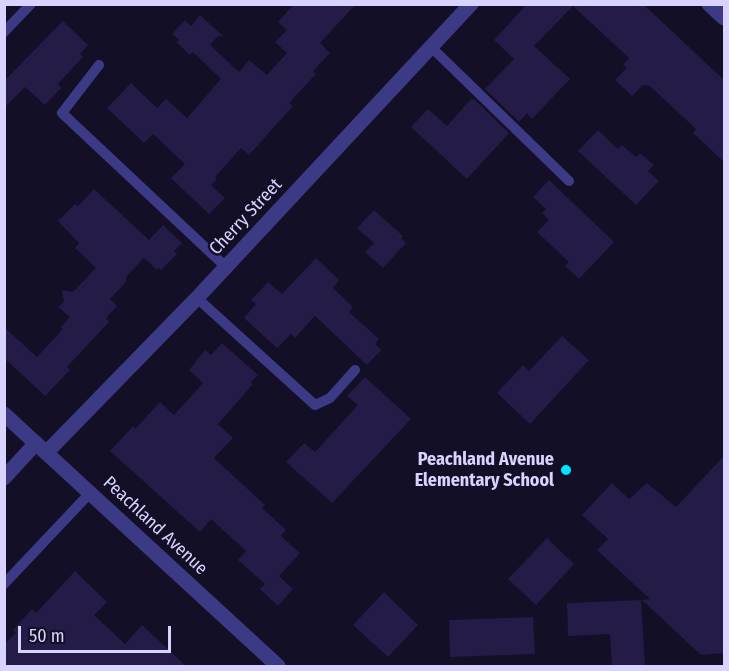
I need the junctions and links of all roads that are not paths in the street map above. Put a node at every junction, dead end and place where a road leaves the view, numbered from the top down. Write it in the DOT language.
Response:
graph roads {
  1 [pos="31,4"];
  2 [pos="471,4"];
  3 [pos="710,4"];
  4 [pos="724,18"];
  5 [pos="4,32"];
  6 [pos="430,47"];
  7 [pos="99,65"];
  8 [pos="569,181"];
  9 [pos="226,267"];
  10 [pos="196,298"];
  11 [pos="355,370"];
  12 [pos="4,414"];
  13 [pos="41,448"];
  14 [pos="4,478"];
  15 [pos="90,493"];
  16 [pos="4,584"];
  17 [pos="278,666"];
  1 -- 5 [label="lane"];
  2 -- 6 [label="street, Cherry Street"];
  3 -- 4 [label="street"];
  6 -- 8 [label="lane"];
  6 -- 9 [label="street, Cherry Street"];
  7 -- 9 [label="lane"];
  9 -- 10 [label="street, Cherry Street"];
  10 -- 11 [label="lane"];
  10 -- 13 [label="street, Cherry Street"];
  12 -- 13 [label="street, Peachland Avenue"];
  13 -- 14 [label="street, Cherry Street"];
  13 -- 15 [label="street, Peachland Avenue"];
  15 -- 16 [label="lane"];
  15 -- 17 [label="street, Peachland Avenue"];
}
